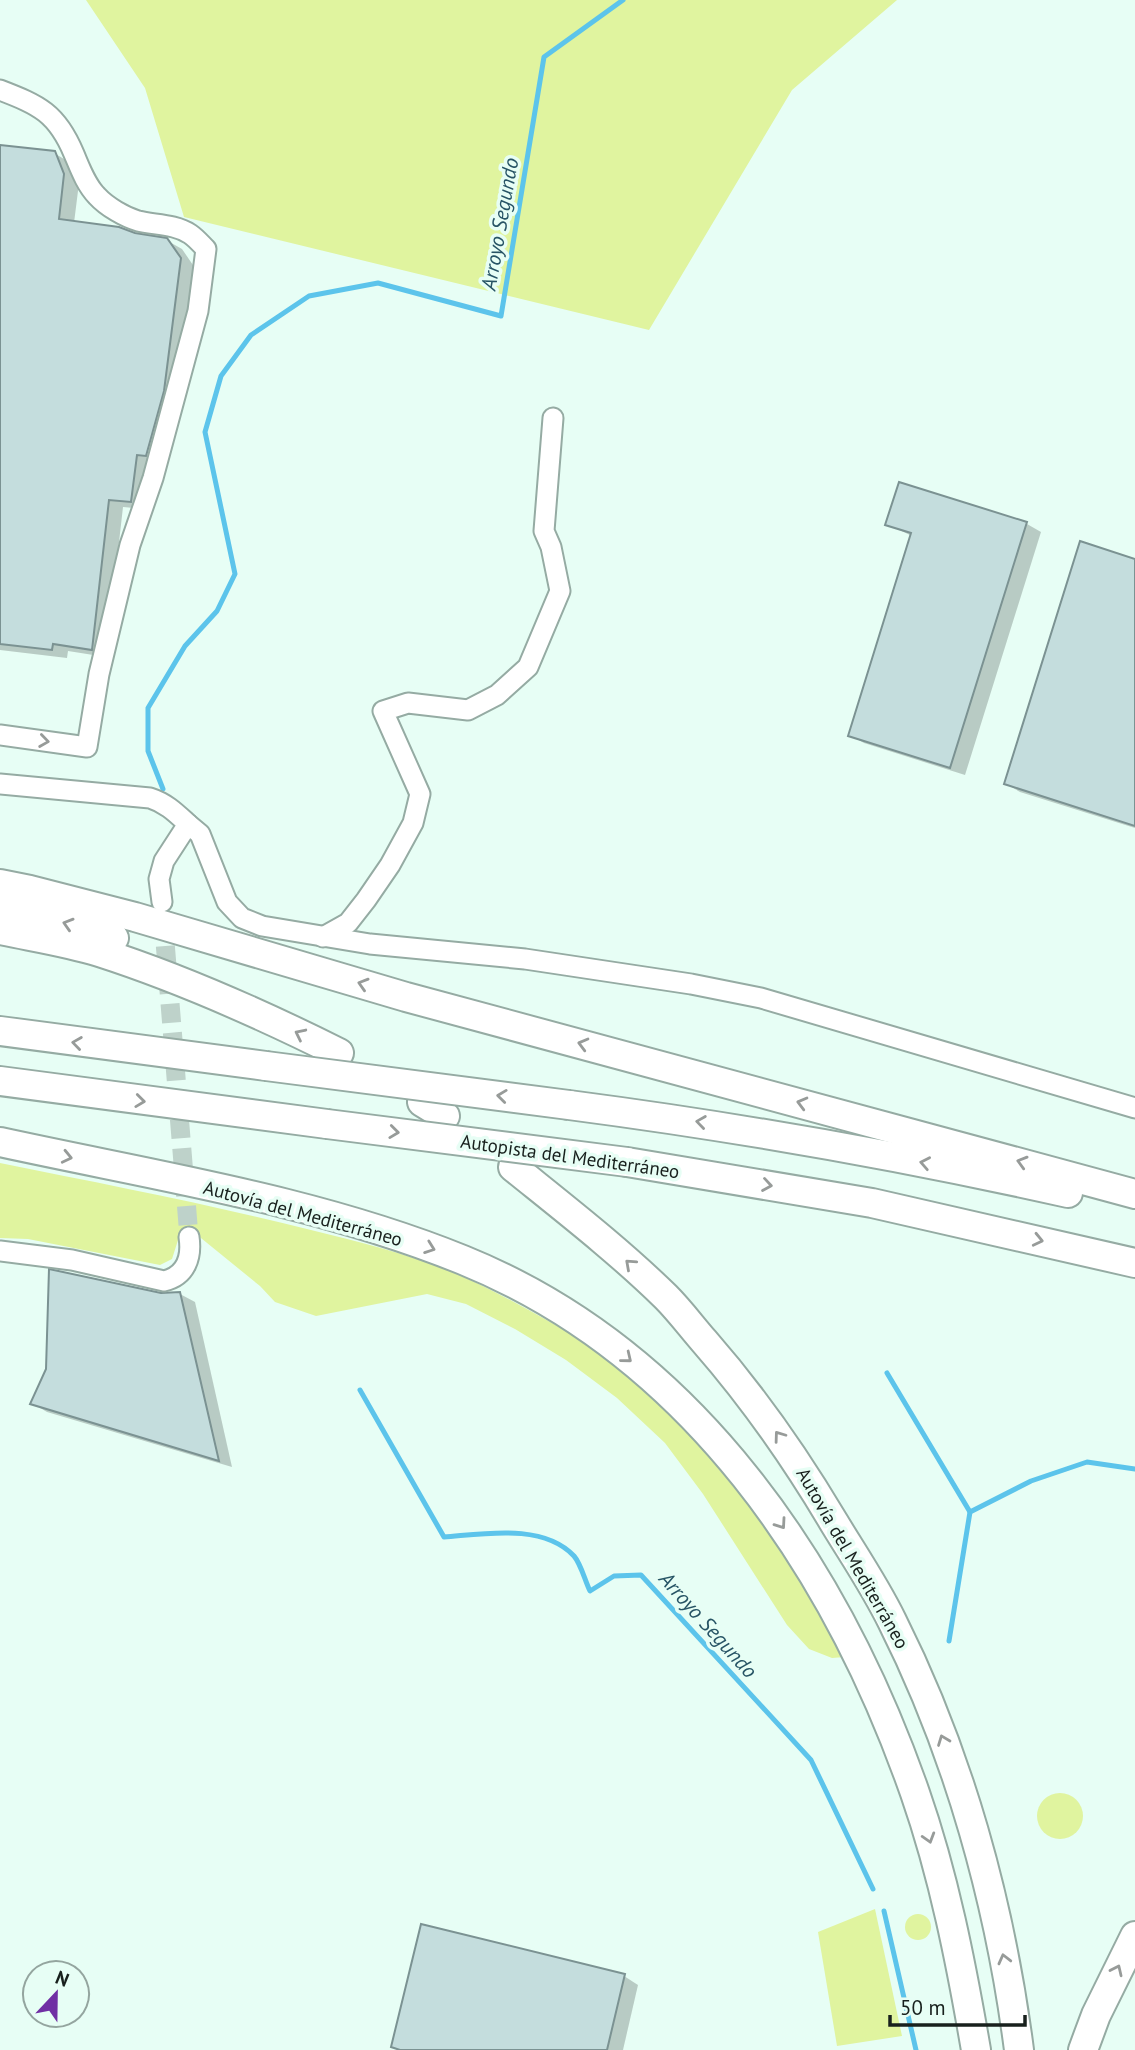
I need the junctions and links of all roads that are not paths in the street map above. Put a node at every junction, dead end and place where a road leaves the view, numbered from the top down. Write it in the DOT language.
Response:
graph roads {
  1 [pos="0,90"];
  2 [pos="553,418"];
  3 [pos="0,735"];
  4 [pos="0,785"];
  5 [pos="188,824"];
  6 [pos="0,884"];
  7 [pos="162,902"];
  8 [pos="0,906"];
  9 [pos="0,930"];
  10 [pos="323,937"];
  11 [pos="260,1014"];
  12 [pos="0,1031"];
  13 [pos="339,1053"];
  14 [pos="0,1081"];
  15 [pos="1135,1108"];
  16 [pos="0,1142"];
  17 [pos="513,1167"];
  18 [pos="1135,1194"];
  19 [pos="1135,1210"];
  20 [pos="190,1237"];
  21 [pos="0,1251"];
  22 [pos="1135,1263"];
  23 [pos="1135,1936"];
  24 [pos="976,2050"];
  25 [pos="1019,2050"];
  26 [pos="1083,2050"];
  3 -- 1 [label="street, one-way"];
  2 -- 10 [label="street"];
  4 -- 5 [label="street"];
  5 -- 7 [label="street"];
  5 -- 10 [label="street"];
  18 -- 6 [label="highway, one-way"];
  11 -- 8 [label="highway, one-way"];
  9 -- 11 [label="highway"];
  10 -- 15 [label="street"];
  13 -- 11 [label="highway, one-way"];
  19 -- 12 [label="highway, one-way, bridge"];
  14 -- 22 [label="highway, Autopista del Mediterráneo, one-way, bridge"];
  16 -- 24 [label="highway, Autovía del Mediterráneo, one-way"];
  25 -- 17 [label="highway, Autovía del Mediterráneo, one-way"];
  20 -- 21 [label="street"];
  26 -- 23 [label="highway, one-way"];
}
